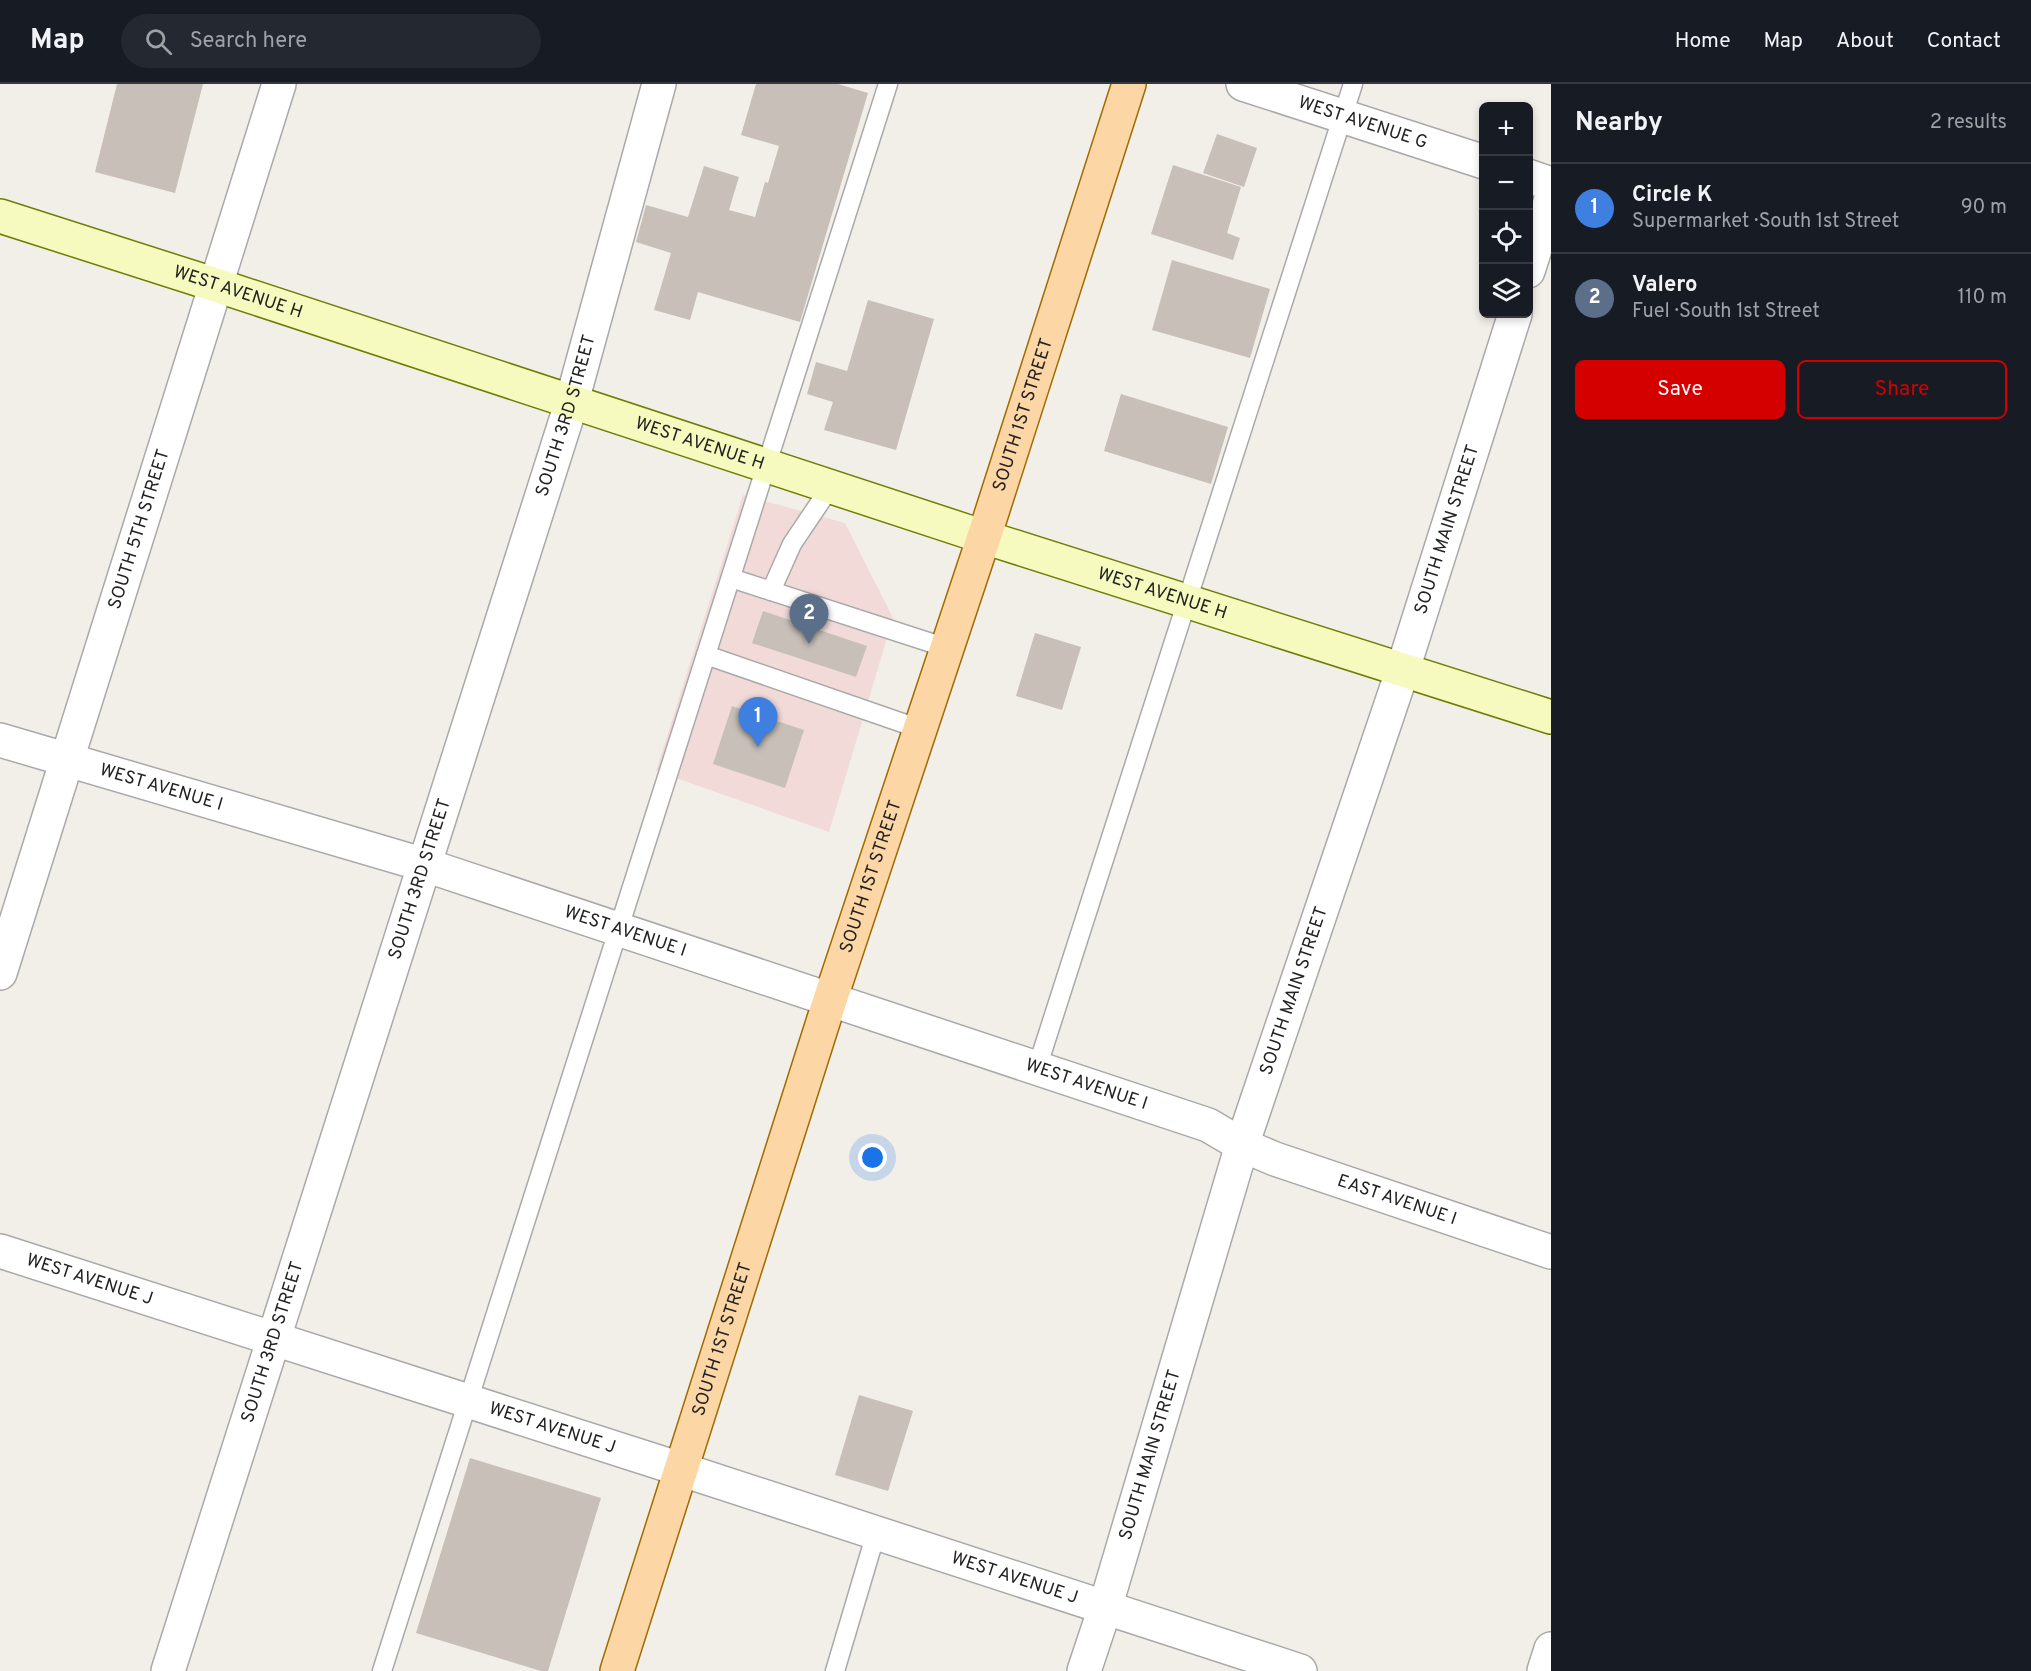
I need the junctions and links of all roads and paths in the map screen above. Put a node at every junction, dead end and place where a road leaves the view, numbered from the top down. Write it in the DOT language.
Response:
graph roads {
  1 [pos="279,84"];
  2 [pos="659,84"];
  3 [pos="888,84"];
  4 [pos="1129,84"];
  5 [pos="1243,84"];
  6 [pos="1353,84"];
  7 [pos="1342,116"];
  8 [pos="1479,160"];
  9 [pos="1533,178"];
  10 [pos="1551,184"];
  11 [pos="1551,199"];
  12 [pos="0,216"];
  13 [pos="1530,264"];
  14 [pos="216,285"];
  15 [pos="1514,318"];
  16 [pos="572,400"];
  17 [pos="767,465"];
  18 [pos="831,486"];
  19 [pos="984,537"];
  20 [pos="731,578"];
  21 [pos="771,591"];
  22 [pos="1187,601"];
  23 [pos="947,648"];
  24 [pos="706,655"];
  25 [pos="1403,669"];
  26 [pos="1551,717"];
  27 [pos="920,729"];
  28 [pos="0,740"];
  29 [pos="67,760"];
  30 [pos="425,865"];
  31 [pos="618,930"];
  32 [pos="0,973"];
  33 [pos="830,1000"];
  34 [pos="1037,1068"];
  35 [pos="1242,1145"];
  36 [pos="0,1251"];
  37 [pos="1551,1252"];
  38 [pos="273,1339"];
  39 [pos="468,1402"];
  40 [pos="681,1469"];
  41 [pos="876,1533"];
  42 [pos="1105,1608"];
  43 [pos="1551,1649"];
  44 [pos="168,1671"];
  45 [pos="382,1671"];
  46 [pos="617,1671"];
  47 [pos="835,1671"];
  48 [pos="1084,1671"];
  49 [pos="1300,1671"];
  50 [pos="1544,1671"];
  1 -- 14 [label="street, SOUTH 5TH STREET"];
  2 -- 16 [label="street, SOUTH 3RD STREET"];
  3 -- 17 [label="lane"];
  4 -- 19 [label="main road, SOUTH 1ST STREET"];
  5 -- 7 [label="street, WEST AVENUE G"];
  6 -- 7 [label="lane"];
  7 -- 8 [label="street, WEST AVENUE G"];
  7 -- 22 [label="lane"];
  9 -- 10 [label="street"];
  11 -- 13 [label="street"];
  12 -- 14 [label="main road, WEST AVENUE H"];
  14 -- 16 [label="main road, WEST AVENUE H"];
  14 -- 29 [label="street, SOUTH 5TH STREET"];
  15 -- 25 [label="street, SOUTH MAIN STREET"];
  16 -- 17 [label="main road, WEST AVENUE H"];
  16 -- 30 [label="street, SOUTH 3RD STREET"];
  17 -- 18 [label="main road, WEST AVENUE H"];
  17 -- 20 [label="lane"];
  18 -- 19 [label="main road, WEST AVENUE H"];
  18 -- 21 [label="lane"];
  19 -- 22 [label="main road, WEST AVENUE H"];
  19 -- 23 [label="main road, SOUTH 1ST STREET"];
  20 -- 21 [label="lane"];
  20 -- 24 [label="lane"];
  21 -- 23 [label="lane"];
  22 -- 25 [label="main road, WEST AVENUE H"];
  22 -- 34 [label="lane"];
  23 -- 27 [label="main road, SOUTH 1ST STREET"];
  24 -- 27 [label="lane"];
  24 -- 31 [label="lane"];
  25 -- 26 [label="main road, WEST AVENUE H"];
  25 -- 35 [label="street, SOUTH MAIN STREET"];
  27 -- 33 [label="main road, SOUTH 1ST STREET"];
  28 -- 29 [label="street, WEST AVENUE I"];
  29 -- 30 [label="street, WEST AVENUE I"];
  29 -- 32 [label="street, SOUTH 5TH STREET"];
  30 -- 31 [label="street, WEST AVENUE I"];
  30 -- 38 [label="street, SOUTH 3RD STREET"];
  31 -- 33 [label="street, WEST AVENUE I"];
  31 -- 39 [label="lane"];
  33 -- 34 [label="street, WEST AVENUE I"];
  33 -- 40 [label="main road, SOUTH 1ST STREET"];
  34 -- 35 [label="street, WEST AVENUE I"];
  35 -- 37 [label="street, EAST AVENUE I"];
  35 -- 42 [label="street, SOUTH MAIN STREET"];
  36 -- 38 [label="street, WEST AVENUE J"];
  38 -- 39 [label="street, WEST AVENUE J"];
  38 -- 44 [label="street, SOUTH 3RD STREET"];
  39 -- 40 [label="street, WEST AVENUE J"];
  39 -- 45 [label="lane"];
  40 -- 41 [label="street, WEST AVENUE J"];
  40 -- 46 [label="main road, SOUTH 1ST STREET"];
  41 -- 42 [label="street, WEST AVENUE J"];
  41 -- 47 [label="lane"];
  42 -- 48 [label="street, SOUTH MAIN STREET"];
  42 -- 49 [label="street, WEST AVENUE J"];
  43 -- 50 [label="street"];
}
